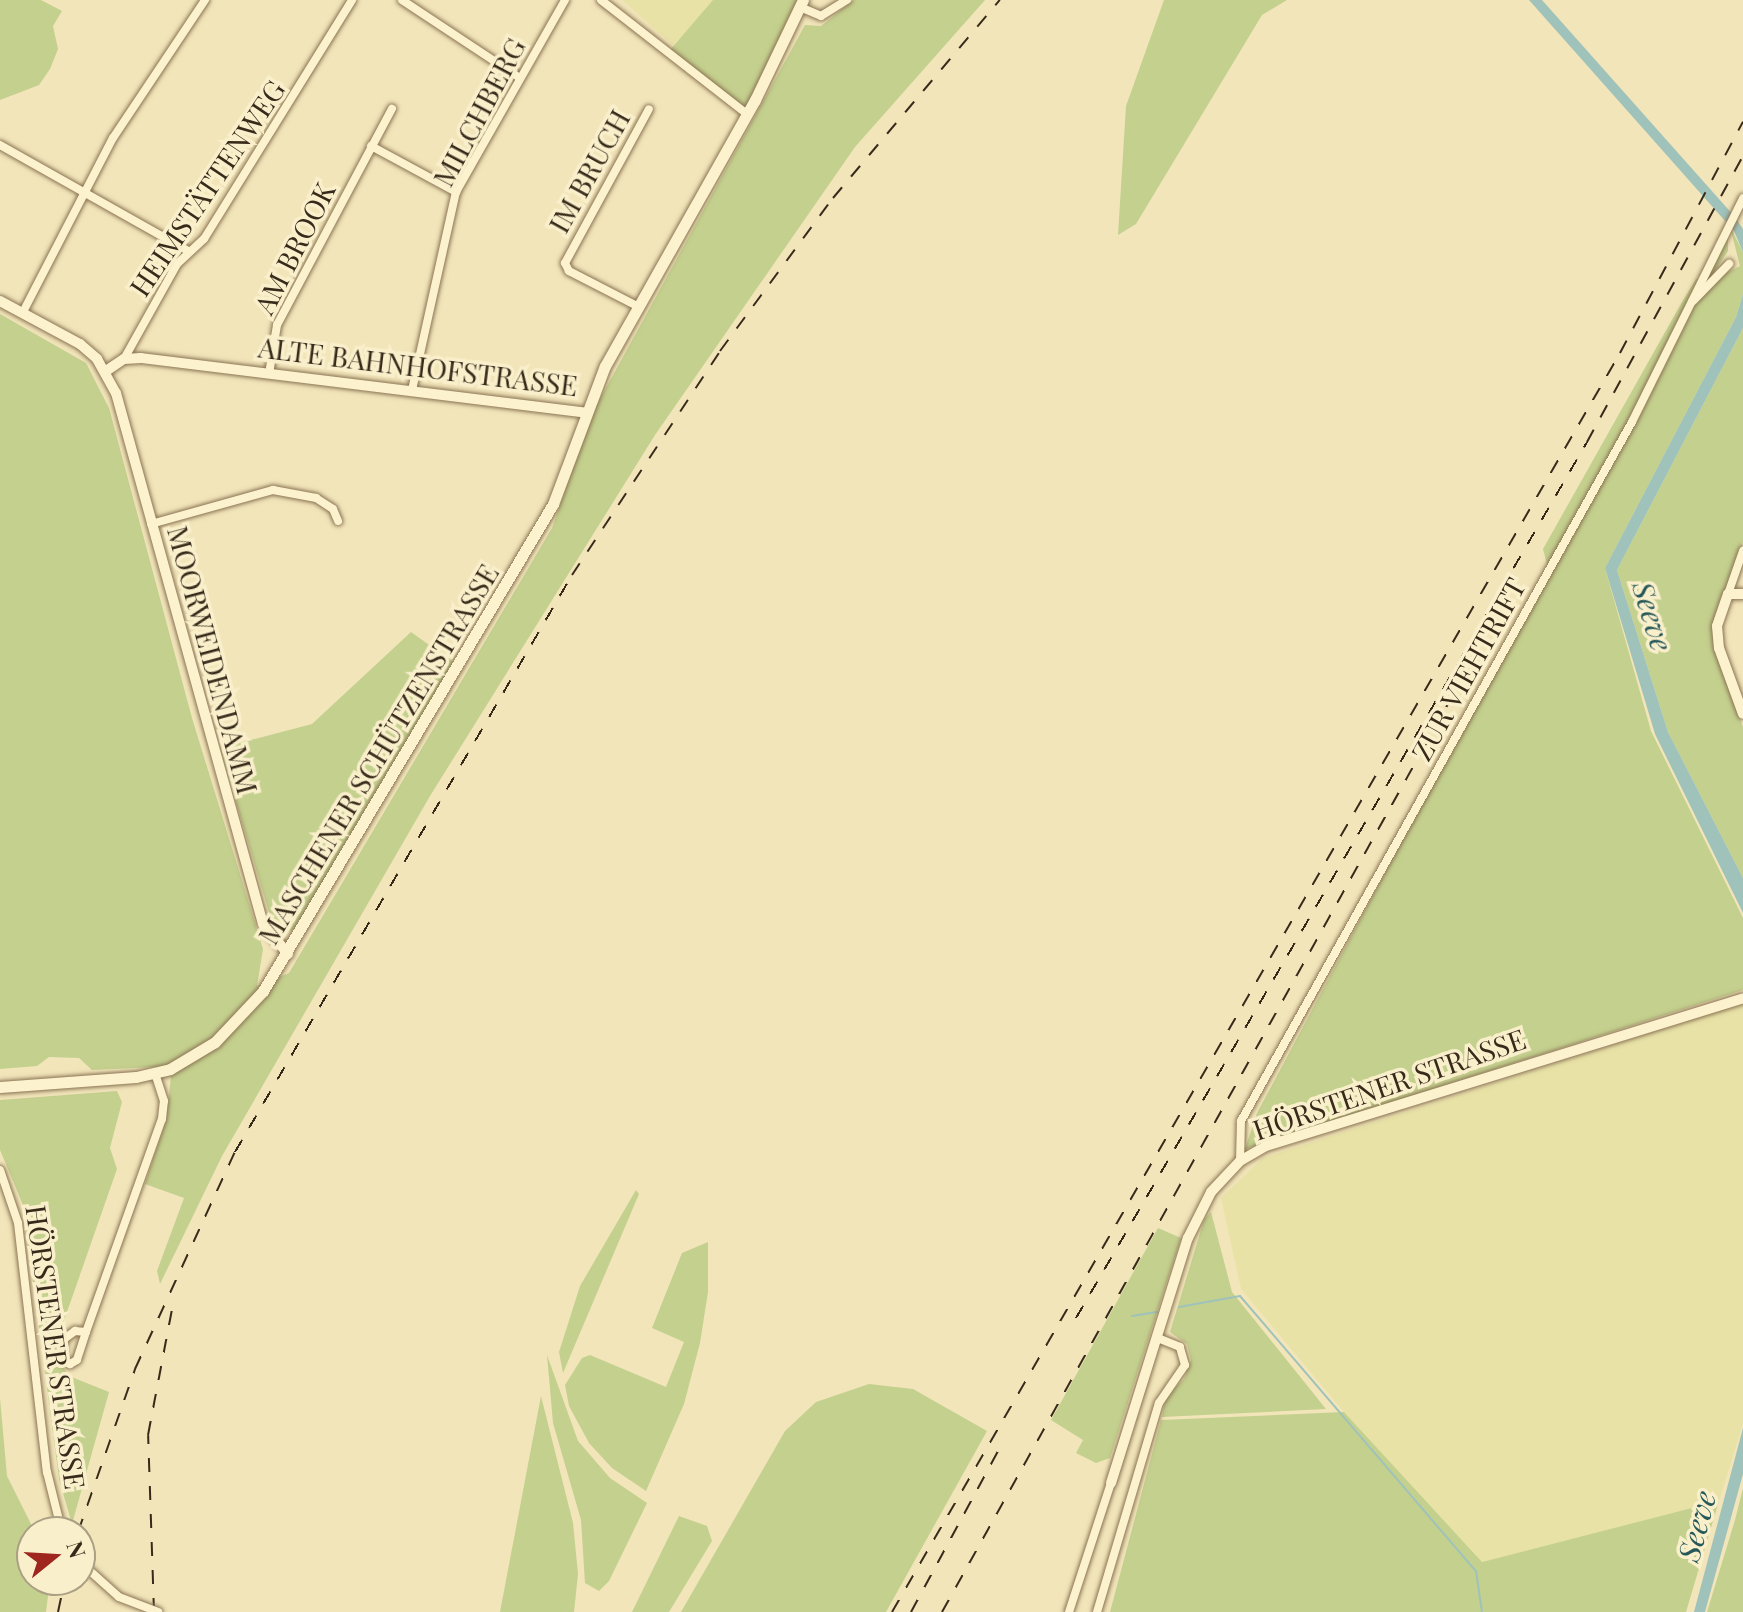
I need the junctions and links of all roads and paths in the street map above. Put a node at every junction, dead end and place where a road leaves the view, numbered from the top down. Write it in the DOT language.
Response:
graph roads {
  1 [pos="205,0"];
  2 [pos="352,0"];
  3 [pos="402,0"];
  4 [pos="565,0"];
  5 [pos="601,0"];
  6 [pos="847,0"];
  7 [pos="801,4"];
  8 [pos="520,78"];
  9 [pos="392,109"];
  10 [pos="649,109"];
  11 [pos="747,114"];
  12 [pos="0,145"];
  13 [pos="371,146"];
  14 [pos="456,192"];
  15 [pos="81,193"];
  16 [pos="1743,198"];
  17 [pos="188,251"];
  18 [pos="1729,264"];
  19 [pos="0,301"];
  20 [pos="1692,301"];
  21 [pos="639,307"];
  22 [pos="23,312"];
  23 [pos="124,359"];
  24 [pos="106,371"];
  25 [pos="269,374"];
  26 [pos="412,390"];
  27 [pos="586,413"];
  28 [pos="338,521"];
  29 [pos="151,524"];
  30 [pos="1743,551"];
  31 [pos="1728,594"];
  32 [pos="1743,594"];
  33 [pos="1743,714"];
  34 [pos="288,954"];
  35 [pos="1743,998"];
  36 [pos="155,1074"];
  37 [pos="0,1087"];
  38 [pos="1240,1161"];
  39 [pos="0,1170"];
  40 [pos="86,1332"];
  41 [pos="1158,1338"];
  42 [pos="1111,1483"];
  43 [pos="58,1516"];
  44 [pos="96,1576"];
  45 [pos="158,1612"];
  46 [pos="1069,1612"];
  47 [pos="1097,1612"];
  1 -- 15 [label="street"];
  2 -- 17 [label="street, HEIMSTÄTTENWEG"];
  3 -- 8 [label="street"];
  4 -- 8 [label="street, MILCHBERG"];
  5 -- 11 [label="street"];
  6 -- 7 [label="street, ALTE BAHNHOFSTRASSE"];
  7 -- 11 [label="main road, ALTE BAHNHOFSTRASSE"];
  8 -- 14 [label="street, MILCHBERG"];
  9 -- 13 [label="street, AM BROOK"];
  10 -- 21 [label="street, IM BRUCH"];
  11 -- 21 [label="main road, ALTE BAHNHOFSTRASSE"];
  12 -- 15 [label="street"];
  13 -- 14 [label="street"];
  13 -- 25 [label="street, AM BROOK"];
  14 -- 26 [label="street, MILCHBERG"];
  15 -- 17 [label="street"];
  15 -- 22 [label="street"];
  16 -- 20 [label="street, ZUR VIEHTRIFT"];
  17 -- 23 [label="street, HEIMSTÄTTENWEG"];
  18 -- 20 [label="street"];
  19 -- 22 [label="street"];
  20 -- 38 [label="street, ZUR VIEHTRIFT"];
  21 -- 27 [label="main road, ALTE BAHNHOFSTRASSE"];
  22 -- 24 [label="street"];
  23 -- 24 [label="street"];
  23 -- 25 [label="street, ALTE BAHNHOFSTRASSE"];
  24 -- 29 [label="street, MOORWEIDENDAMM"];
  25 -- 26 [label="street, ALTE BAHNHOFSTRASSE"];
  26 -- 27 [label="street, ALTE BAHNHOFSTRASSE"];
  27 -- 34 [label="main road, MASCHENER SCHÜTZENSTRASSE"];
  28 -- 29 [label="street"];
  29 -- 34 [label="street, MOORWEIDENDAMM"];
  30 -- 31 [label="street"];
  31 -- 32 [label="street"];
  31 -- 33 [label="street"];
  34 -- 36 [label="main road, MASCHENER SCHÜTZENSTRASSE"];
  35 -- 38 [label="street, HÖRSTENER STRASSE"];
  36 -- 37 [label="main road, MASCHENER SCHÜTZENSTRASSE"];
  36 -- 40 [label="street"];
  38 -- 41 [label="street, HÖRSTENER STRASSE"];
  39 -- 43 [label="street, HÖRSTENER STRASSE"];
  41 -- 42 [label="street, HÖRSTENER STRASSE"];
  41 -- 47 [label="street"];
  42 -- 46 [label="street, HÖRSTENER STRASSE"];
  44 -- 45 [label="street, bridge"];
}
